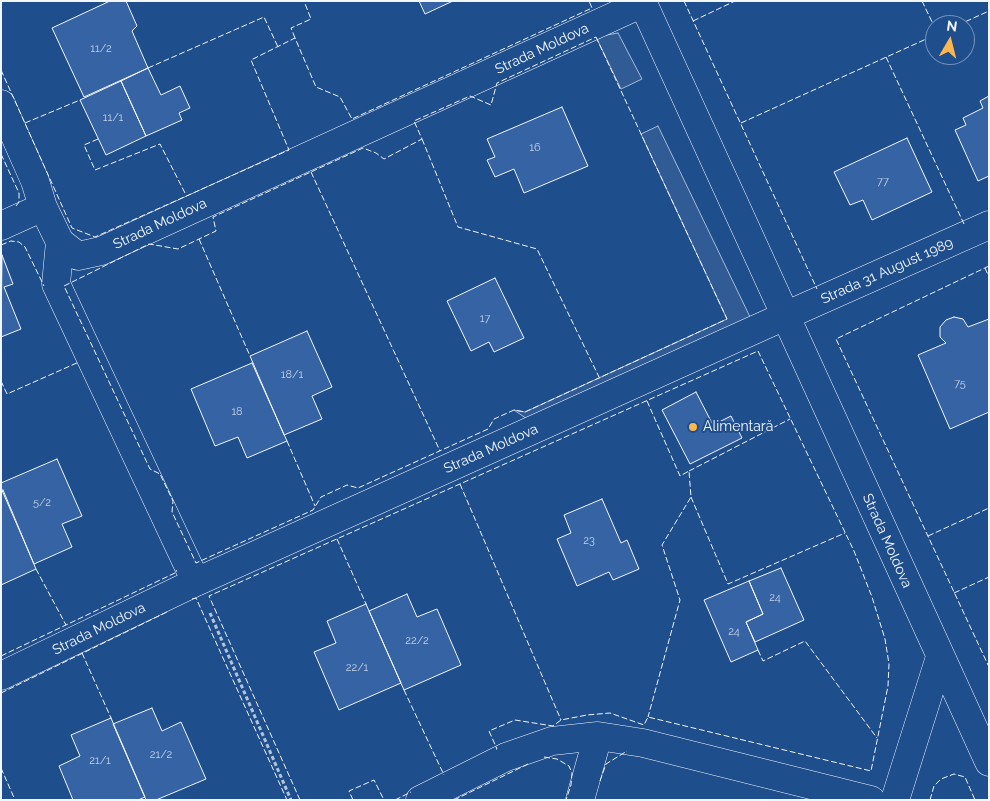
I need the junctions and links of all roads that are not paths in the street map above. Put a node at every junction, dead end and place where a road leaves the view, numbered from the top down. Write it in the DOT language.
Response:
graph roads {
  1 [pos="642,2"];
  2 [pos="1,104"];
  3 [pos="43,207"];
  4 [pos="1,226"];
  5 [pos="989,226"];
  6 [pos="60,242"];
  7 [pos="785,316"];
  8 [pos="196,582"];
  9 [pos="940,657"];
  10 [pos="1,676"];
  11 [pos="598,736"];
  12 [pos="989,762"];
  13 [pos="420,800"];
  14 [pos="580,800"];
  15 [pos="871,800"];
  16 [pos="895,800"];
  1 -- 6 [label="street, Strada Moldova"];
  1 -- 7 [label="street, Strada Moldova"];
  2 -- 3 [label="street"];
  3 -- 4 [label="street"];
  3 -- 6 [label="street"];
  5 -- 7 [label="street, Strada 31 August 1989"];
  6 -- 8 [label="street"];
  7 -- 8 [label="street, Strada Moldova"];
  7 -- 9 [label="street, Strada Moldova"];
  8 -- 10 [label="street, Strada Moldova"];
  9 -- 12 [label="street, Strada Moldova"];
  9 -- 16 [label="street"];
  11 -- 13 [label="street"];
  11 -- 14 [label="street"];
  11 -- 15 [label="street"];
}
